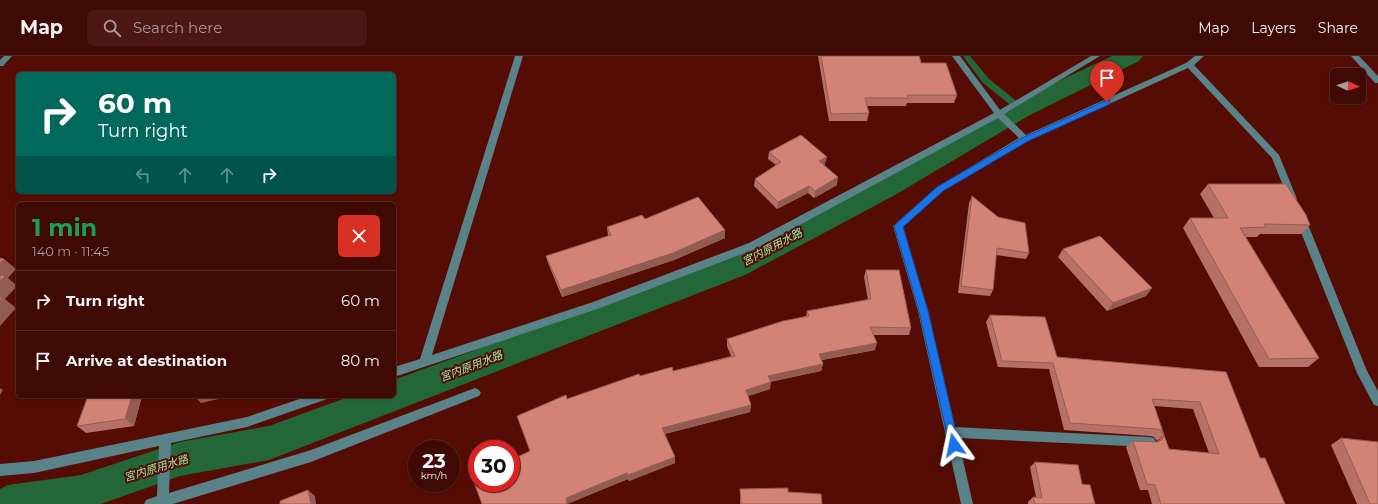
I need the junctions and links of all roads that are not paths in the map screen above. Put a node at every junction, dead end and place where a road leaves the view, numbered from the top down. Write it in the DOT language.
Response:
graph roads {
  1 [pos="8,56"];
  2 [pos="519,56"];
  3 [pos="956,56"];
  4 [pos="1096,56"];
  5 [pos="1200,56"];
  6 [pos="1355,56"];
  7 [pos="0,64"];
  8 [pos="1189,65"];
  9 [pos="1378,81"];
  10 [pos="1001,113"];
  11 [pos="1024,139"];
  12 [pos="424,363"];
  13 [pos="396,371"];
  14 [pos="476,393"];
  15 [pos="317,398"];
  16 [pos="1378,401"];
  17 [pos="951,432"];
  18 [pos="165,442"];
  19 [pos="1150,442"];
  20 [pos="0,470"];
  21 [pos="163,501"];
  22 [pos="150,504"];
  23 [pos="966,504"];
  1 -- 7 [label="street"];
  2 -- 12 [label="street"];
  3 -- 10 [label="street"];
  4 -- 10 [label="street"];
  5 -- 8 [label="street"];
  6 -- 9 [label="street"];
  8 -- 11 [label="street"];
  8 -- 16 [label="street"];
  10 -- 11 [label="street"];
  10 -- 12 [label="street"];
  11 -- 17 [label="street"];
  12 -- 13 [label="street"];
  14 -- 21 [label="street"];
  15 -- 18 [label="street"];
  17 -- 19 [label="street"];
  17 -- 23 [label="street"];
  18 -- 20 [label="street"];
  18 -- 21 [label="street"];
  21 -- 22 [label="street"];
}
